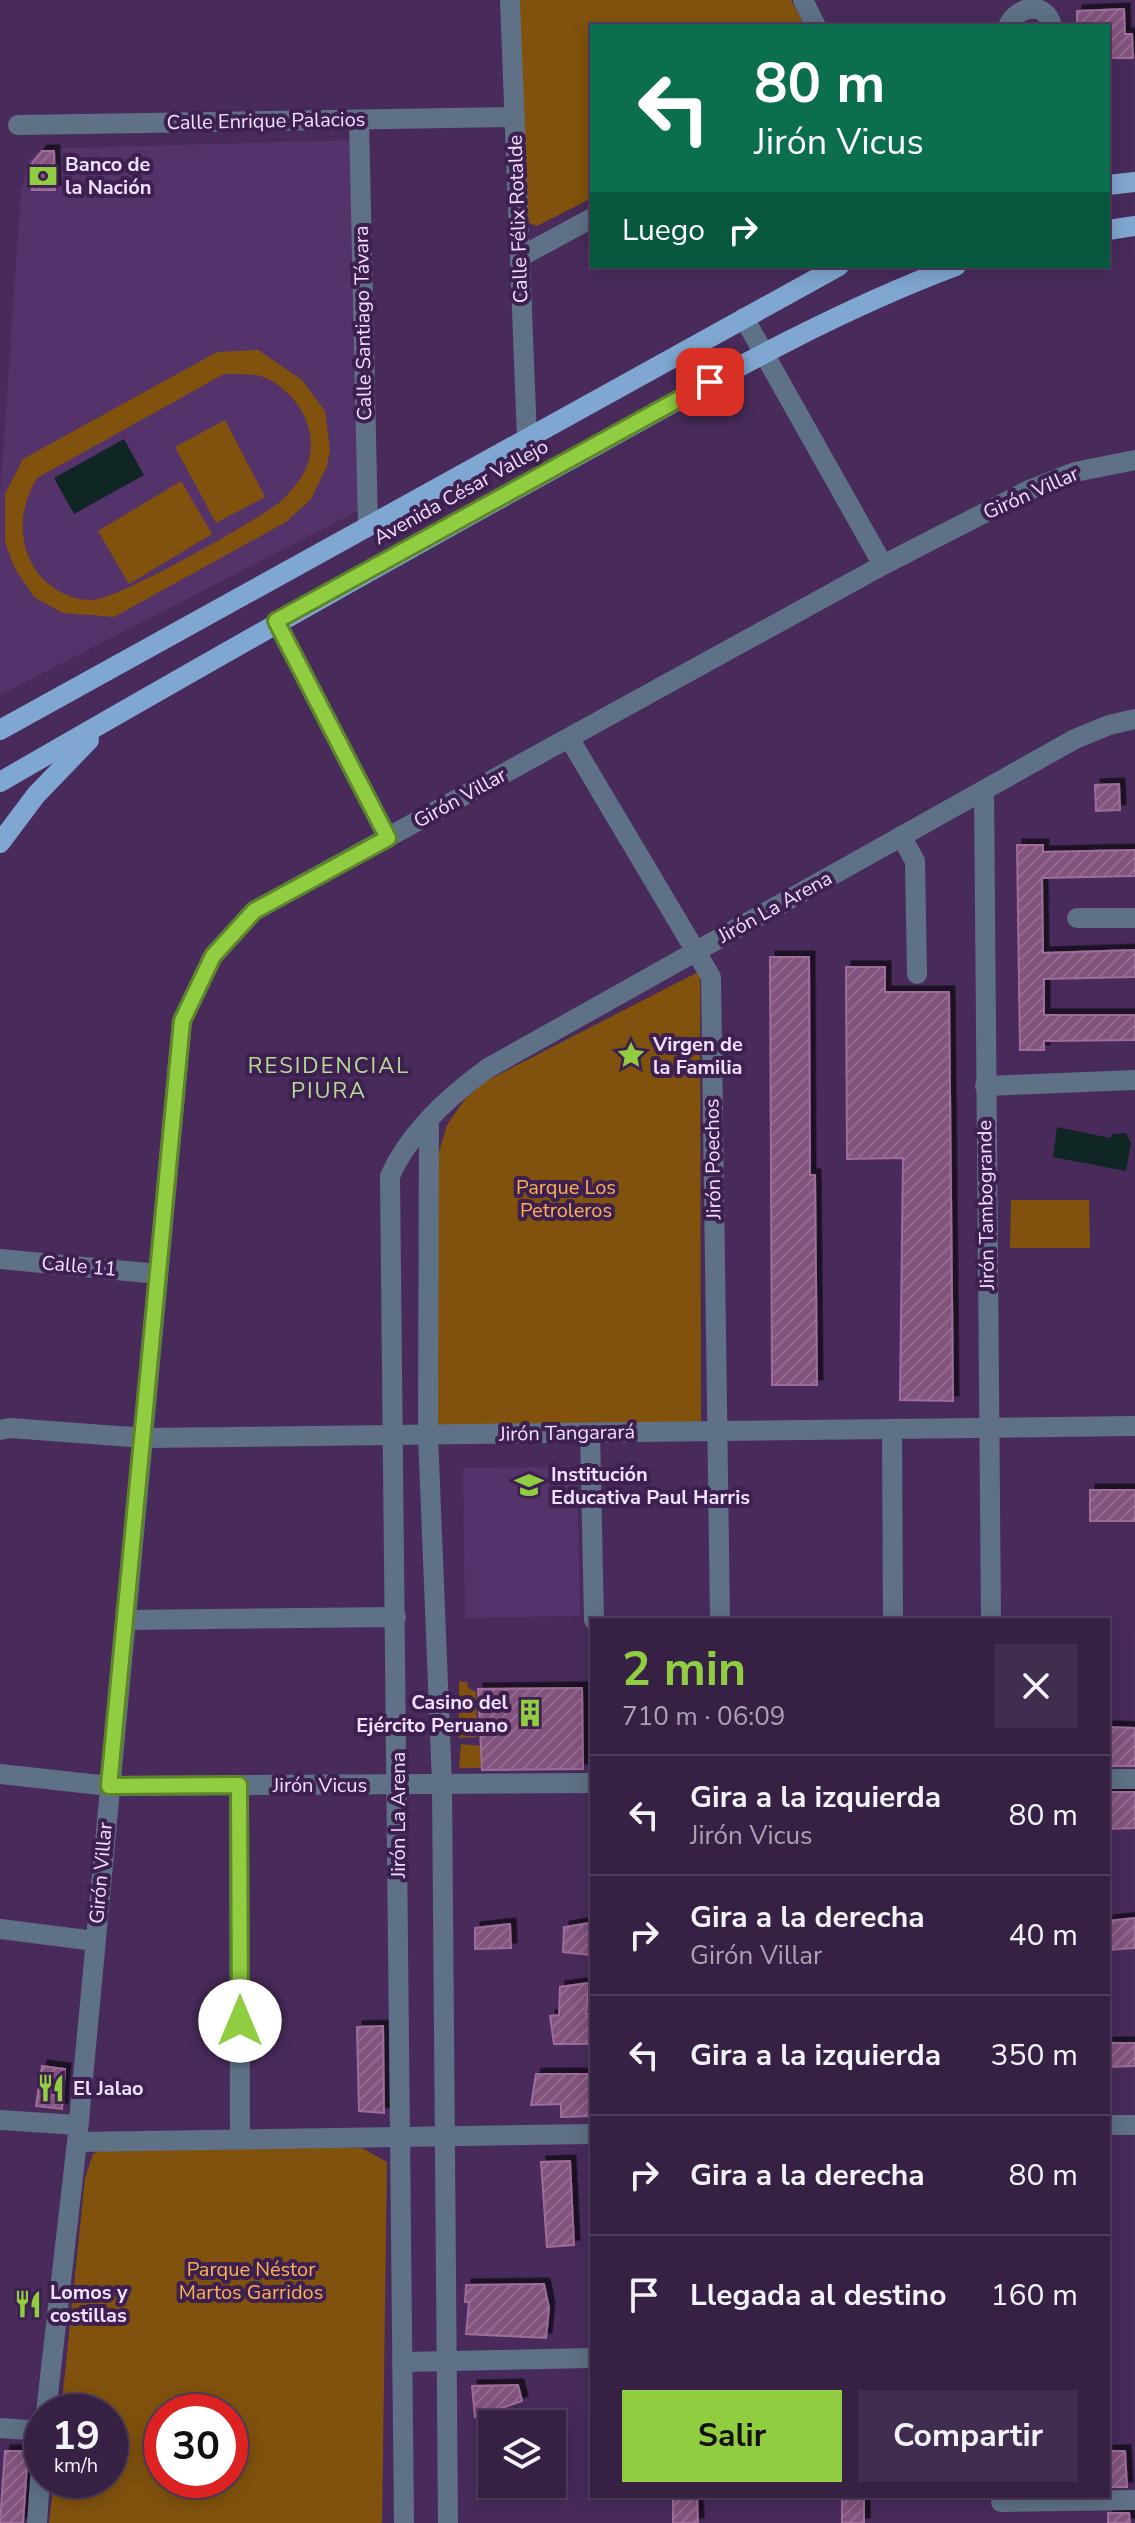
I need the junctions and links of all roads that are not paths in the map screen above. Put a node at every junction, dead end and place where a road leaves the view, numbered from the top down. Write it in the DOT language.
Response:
graph roads {
  1 [pos="510,0"];
  2 [pos="803,0"];
  3 [pos="815,24"];
  4 [pos="1009,24"];
  5 [pos="1051,24"];
  6 [pos="515,117"];
  7 [pos="359,120"];
  8 [pos="18,125"];
  9 [pos="1135,182"];
  10 [pos="1110,185"];
  11 [pos="590,219"];
  12 [pos="1135,226"];
  13 [pos="1110,230"];
  14 [pos="520,257"];
  15 [pos="835,268"];
  16 [pos="951,268"];
  17 [pos="744,318"];
  18 [pos="764,353"];
  19 [pos="527,439"];
  20 [pos="1135,460"];
  21 [pos="368,526"];
  22 [pos="883,565"];
  23 [pos="276,621"];
  24 [pos="123,711"];
  25 [pos="1135,719"];
  26 [pos="0,730"];
  27 [pos="569,738"];
  28 [pos="0,782"];
  29 [pos="984,790"];
  30 [pos="901,836"];
  31 [pos="388,838"];
  32 [pos="0,843"];
  33 [pos="1077,918"];
  34 [pos="1135,918"];
  35 [pos="696,951"];
  36 [pos="917,974"];
  37 [pos="1135,1080"];
  38 [pos="985,1086"];
  39 [pos="429,1120"];
  40 [pos="0,1259"];
  41 [pos="158,1274"];
  42 [pos="1135,1426"];
  43 [pos="988,1428"];
  44 [pos="892,1429"];
  45 [pos="0,1430"];
  46 [pos="716,1431"];
  47 [pos="590,1433"];
  48 [pos="392,1435"];
  49 [pos="428,1435"];
  50 [pos="145,1438"];
  51 [pos="396,1617"];
  52 [pos="594,1618"];
  53 [pos="720,1618"];
  54 [pos="893,1618"];
  55 [pos="991,1618"];
  56 [pos="127,1620"];
  57 [pos="0,1774"];
  58 [pos="1110,1779"];
  59 [pos="1135,1779"];
  60 [pos="590,1783"];
  61 [pos="397,1784"];
  62 [pos="442,1784"];
  63 [pos="239,1785"];
  64 [pos="109,1786"];
  65 [pos="0,1929"];
  66 [pos="95,1941"];
  67 [pos="0,2120"];
  68 [pos="1110,2125"];
  69 [pos="1135,2125"];
  70 [pos="78,2133"];
  71 [pos="590,2134"];
  72 [pos="445,2137"];
  73 [pos="400,2138"];
  74 [pos="240,2139"];
  75 [pos="590,2358"];
  76 [pos="444,2361"];
  77 [pos="402,2362"];
  78 [pos="48,2394"];
  79 [pos="0,2428"];
  80 [pos="24,2430"];
  81 [pos="39,2498"];
  82 [pos="1001,2499"];
  83 [pos="1135,2500"];
  84 [pos="37,2523"];
  85 [pos="404,2523"];
  86 [pos="448,2523"];
  87 [pos="1002,2523"];
  1 -- 6 [label="street, Calle Félix Rotalde"];
  2 -- 3 [label="street"];
  4 -- 5 [label="street"];
  6 -- 7 [label="street, Calle Enrique Palacios"];
  6 -- 14 [label="street, Calle Félix Rotalde"];
  7 -- 8 [label="street, Calle Enrique Palacios"];
  7 -- 21 [label="street, Calle Santiago Távara"];
  9 -- 10 [label="main road"];
  11 -- 14 [label="street"];
  12 -- 13 [label="main road"];
  14 -- 19 [label="street, Calle Félix Rotalde"];
  15 -- 17 [label="main road, Avenida César Vallejo"];
  16 -- 18 [label="main road, Avenida César Vallejo"];
  17 -- 18 [label="street"];
  17 -- 19 [label="main road, Avenida César Vallejo"];
  18 -- 22 [label="street"];
  18 -- 23 [label="main road, Avenida César Vallejo"];
  19 -- 21 [label="main road, Avenida César Vallejo"];
  20 -- 22 [label="street, Girón Villar"];
  21 -- 26 [label="main road, Avenida César Vallejo"];
  22 -- 27 [label="street, Girón Villar"];
  23 -- 24 [label="main road, Avenida César Vallejo"];
  23 -- 31 [label="street"];
  24 -- 28 [label="main road, Avenida César Vallejo"];
  24 -- 32 [label="main road"];
  25 -- 29 [label="street, Jirón La Arena"];
  27 -- 31 [label="street, Girón Villar"];
  27 -- 35 [label="street, Jirón Poechos"];
  29 -- 30 [label="street, Jirón La Arena"];
  29 -- 38 [label="street, Jirón Tambogrande"];
  30 -- 35 [label="street, Jirón La Arena"];
  30 -- 36 [label="street"];
  31 -- 41 [label="street, Girón Villar"];
  33 -- 34 [label="street"];
  35 -- 39 [label="street, Jirón La Arena"];
  35 -- 46 [label="street, Jirón Poechos"];
  37 -- 38 [label="street"];
  38 -- 43 [label="street, Jirón Tambogrande"];
  39 -- 48 [label="street, Jirón La Arena"];
  39 -- 49 [label="street"];
  40 -- 41 [label="street, Calle 11"];
  41 -- 50 [label="street, Girón Villar"];
  42 -- 43 [label="street, Jirón Tangarará"];
  43 -- 44 [label="street, Jirón Tangarará"];
  43 -- 55 [label="street, Jirón Tambogrande"];
  44 -- 46 [label="street, Jirón Tangarará"];
  44 -- 54 [label="street"];
  45 -- 50 [label="street, Jirón Tangarará"];
  46 -- 47 [label="street, Jirón Tangarará"];
  46 -- 53 [label="street, Jirón Poechos"];
  47 -- 49 [label="street, Jirón Tangarará"];
  47 -- 52 [label="street"];
  48 -- 49 [label="street, Jirón Tangarará"];
  48 -- 50 [label="street, Jirón Tangarará"];
  48 -- 51 [label="street, Jirón La Arena"];
  49 -- 62 [label="street"];
  50 -- 56 [label="street, Girón Villar"];
  51 -- 56 [label="street"];
  51 -- 61 [label="street, Jirón La Arena"];
  56 -- 64 [label="street, Girón Villar"];
  57 -- 64 [label="street, Jirón Vicus"];
  58 -- 59 [label="street"];
  60 -- 62 [label="street, Jirón Vicus"];
  61 -- 62 [label="street, Jirón Vicus"];
  61 -- 63 [label="street, Jirón Vicus"];
  61 -- 73 [label="street, Jirón La Arena"];
  62 -- 72 [label="street"];
  63 -- 64 [label="street, Jirón Vicus"];
  63 -- 74 [label="street"];
  64 -- 66 [label="street, Girón Villar"];
  65 -- 66 [label="street"];
  66 -- 70 [label="street, Girón Villar"];
  67 -- 70 [label="street"];
  68 -- 69 [label="street"];
  70 -- 74 [label="street"];
  70 -- 78 [label="street, Girón Villar"];
  71 -- 72 [label="street"];
  72 -- 73 [label="street"];
  72 -- 76 [label="street"];
  73 -- 74 [label="street"];
  73 -- 77 [label="street, Jirón La Arena"];
  75 -- 76 [label="street"];
  76 -- 77 [label="street"];
  76 -- 86 [label="street"];
  77 -- 85 [label="street, Jirón La Arena"];
  79 -- 80 [label="street"];
  81 -- 84 [label="street"];
  82 -- 83 [label="street"];
  82 -- 87 [label="street"];
}
